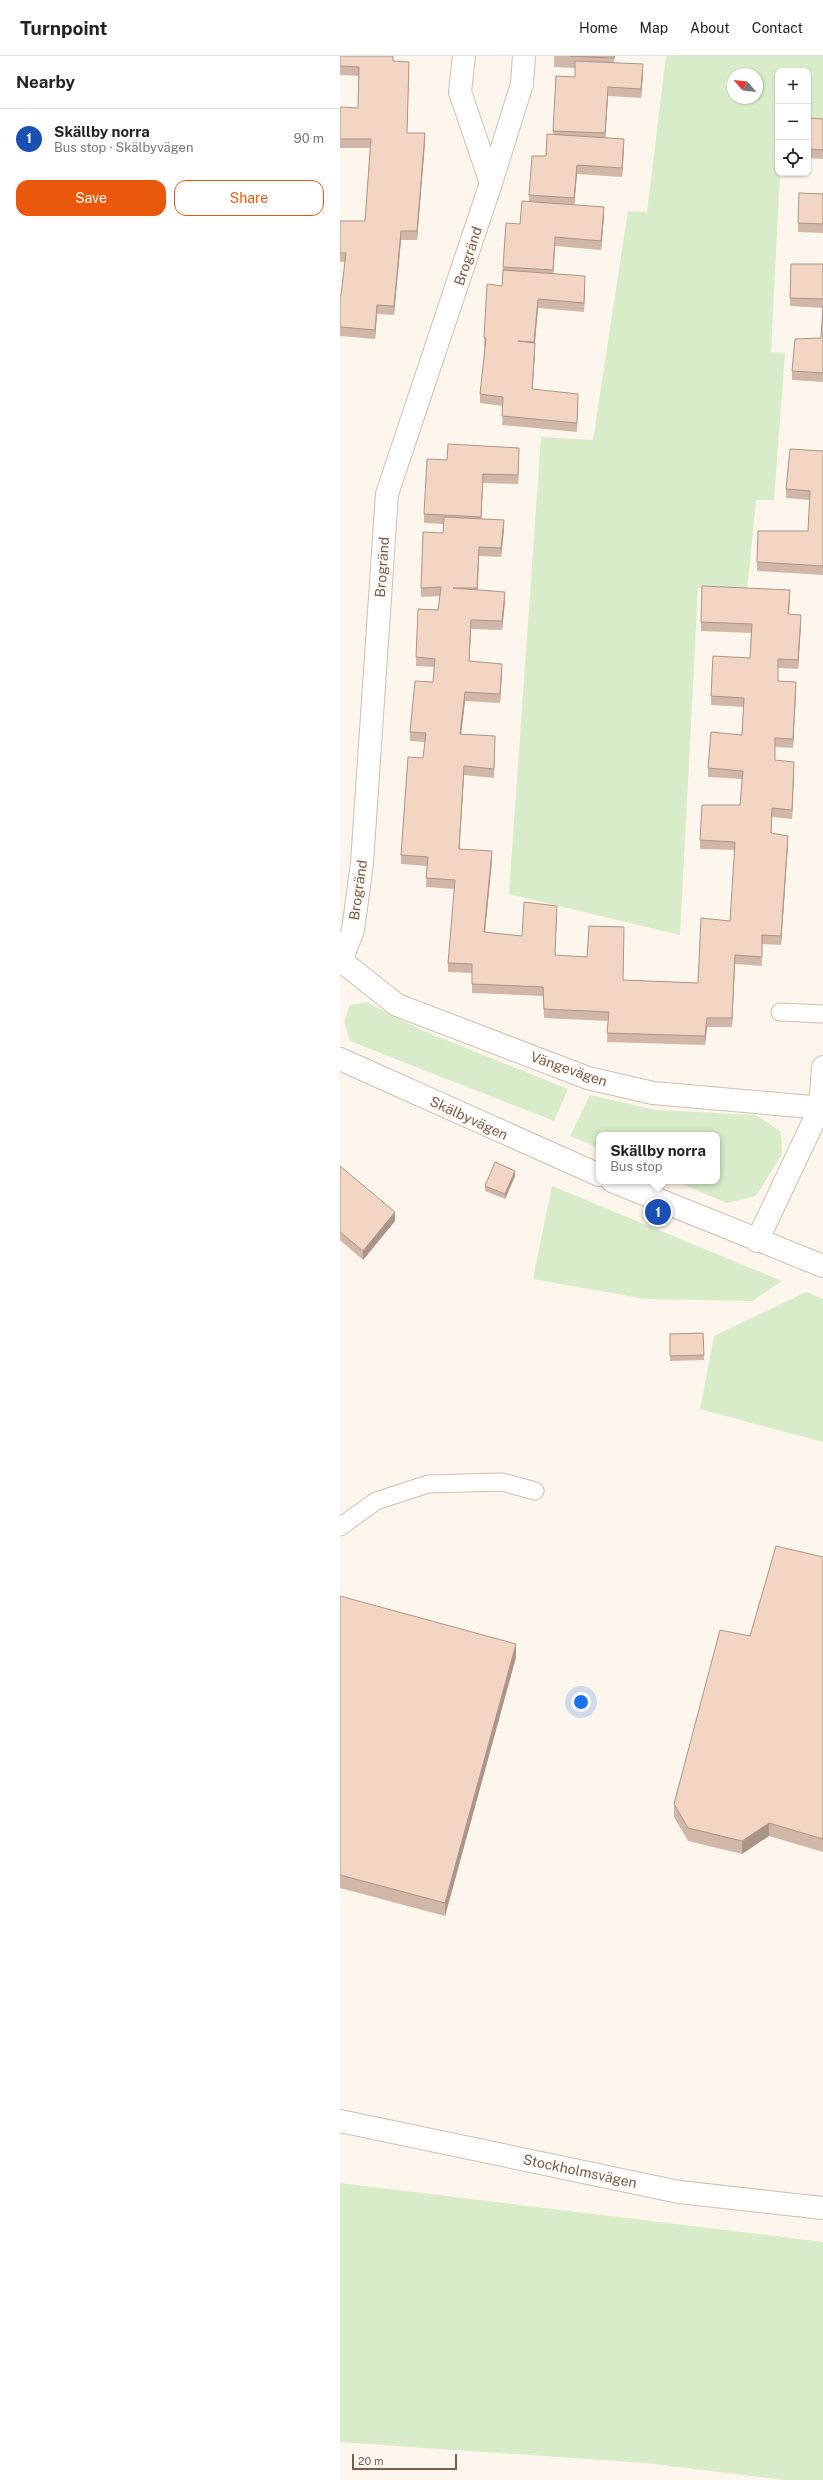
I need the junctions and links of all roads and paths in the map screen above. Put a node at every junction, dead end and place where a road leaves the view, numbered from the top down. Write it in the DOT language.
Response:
graph roads {
  1 [pos="464,56"];
  2 [pos="524,56"];
  3 [pos="492,183"];
  4 [pos="340,961"];
  5 [pos="780,1012"];
  6 [pos="823,1014"];
  7 [pos="340,1059"];
  8 [pos="823,1067"];
  9 [pos="822,1108"];
  10 [pos="596,1175"];
  11 [pos="619,1184"];
  12 [pos="757,1241"];
  13 [pos="823,1266"];
  14 [pos="535,1491"];
  15 [pos="340,1527"];
  16 [pos="340,2121"];
  17 [pos="823,2208"];
  1 -- 3 [label="street"];
  2 -- 3 [label="street, Brogränd"];
  3 -- 4 [label="street, Brogränd"];
  4 -- 9 [label="street, Vängevägen"];
  5 -- 6 [label="lane"];
  7 -- 10 [label="street, Skälbyvägen"];
  8 -- 9 [label="street"];
  9 -- 12 [label="street"];
  11 -- 12 [label="street"];
  12 -- 13 [label="street"];
  14 -- 15 [label="lane"];
  16 -- 17 [label="street, Stockholmsvägen"];
}
